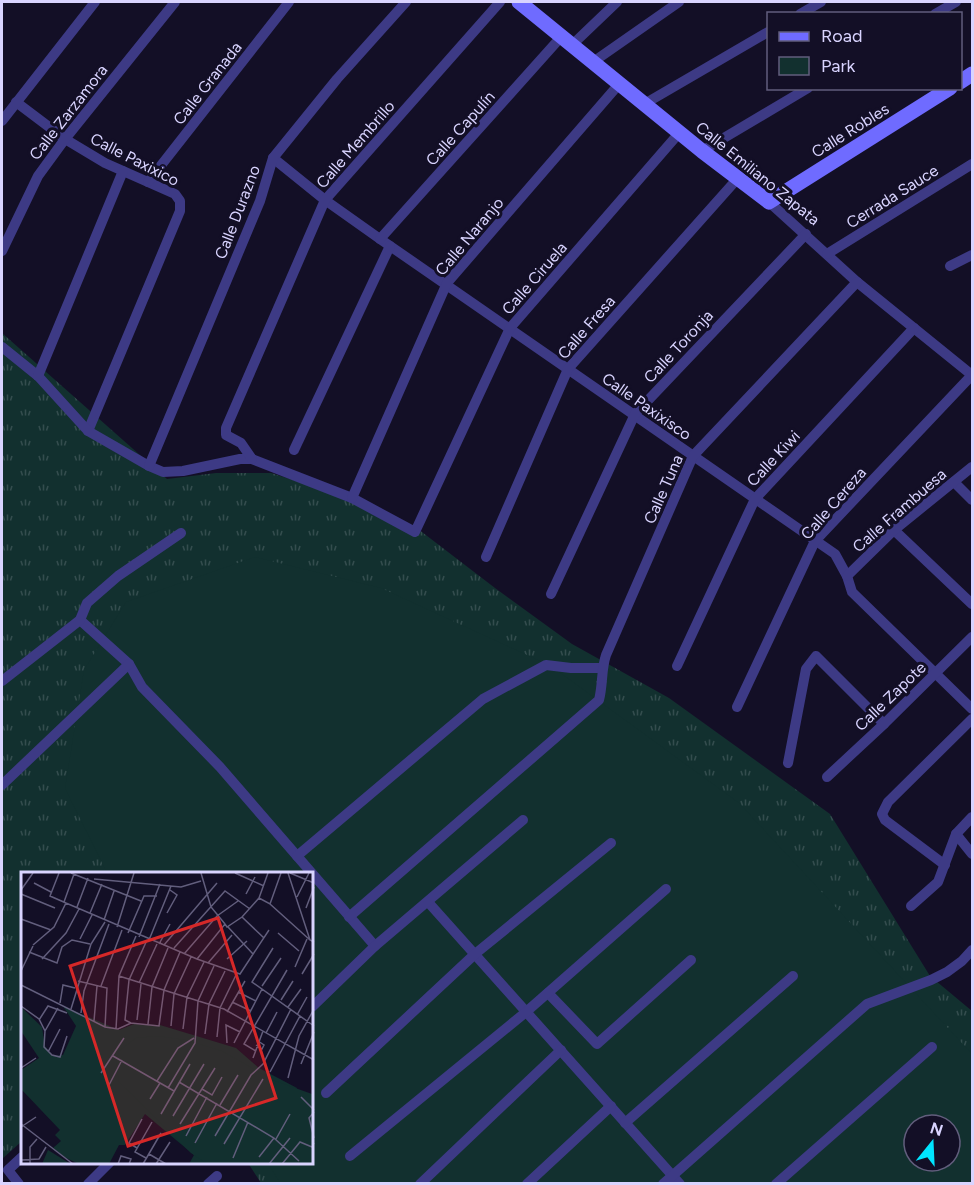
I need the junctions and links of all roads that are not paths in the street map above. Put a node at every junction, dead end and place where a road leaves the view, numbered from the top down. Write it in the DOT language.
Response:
graph roads {
  1 [pos="95,2"];
  2 [pos="175,2"];
  3 [pos="289,2"];
  4 [pos="406,2"];
  5 [pos="500,2"];
  6 [pos="519,2"];
  7 [pos="617,2"];
  8 [pos="679,2"];
  9 [pos="821,2"];
  10 [pos="956,2"];
  11 [pos="804,12"];
  12 [pos="938,12"];
  13 [pos="767,33"];
  14 [pos="567,41"];
  15 [pos="593,62"];
  16 [pos="620,83"];
  17 [pos="805,90"];
  18 [pos="947,90"];
  19 [pos="16,102"];
  20 [pos="645,103"];
  21 [pos="2,121"];
  22 [pos="680,132"];
  23 [pos="65,139"];
  24 [pos="702,151"];
  25 [pos="273,159"];
  26 [pos="972,164"];
  27 [pos="123,171"];
  28 [pos="738,178"];
  29 [pos="148,182"];
  30 [pos="325,200"];
  31 [pos="769,202"];
  32 [pos="806,234"];
  33 [pos="380,239"];
  34 [pos="390,246"];
  35 [pos="2,251"];
  36 [pos="827,254"];
  37 [pos="972,255"];
  38 [pos="950,266"];
  39 [pos="858,282"];
  40 [pos="447,283"];
  41 [pos="510,328"];
  42 [pos="914,328"];
  43 [pos="2,347"];
  44 [pos="568,369"];
  45 [pos="972,375"];
  46 [pos="38,376"];
  47 [pos="635,414"];
  48 [pos="88,430"];
  49 [pos="294,450"];
  50 [pos="693,456"];
  51 [pos="252,459"];
  52 [pos="149,466"];
  53 [pos="972,467"];
  54 [pos="954,482"];
  55 [pos="352,498"];
  56 [pos="755,499"];
  57 [pos="972,500"];
  58 [pos="894,530"];
  59 [pos="181,533"];
  60 [pos="815,541"];
  61 [pos="486,557"];
  62 [pos="846,576"];
  63 [pos="551,594"];
  64 [pos="972,604"];
  65 [pos="80,620"];
  66 [pos="972,637"];
  67 [pos="129,664"];
  68 [pos="677,666"];
  69 [pos="601,668"];
  70 [pos="935,673"];
  71 [pos="2,681"];
  72 [pos="737,707"];
  73 [pos="972,710"];
  74 [pos="972,719"];
  75 [pos="884,724"];
  76 [pos="788,763"];
  77 [pos="827,777"];
  78 [pos="2,785"];
  79 [pos="972,817"];
  80 [pos="523,820"];
  81 [pos="956,834"];
  82 [pos="611,843"];
  83 [pos="972,854"];
  84 [pos="297,856"];
  85 [pos="945,865"];
  86 [pos="310,872"];
  87 [pos="314,877"];
  88 [pos="666,889"];
  89 [pos="428,902"];
  90 [pos="911,906"];
  91 [pos="349,917"];
  92 [pos="375,946"];
  93 [pos="972,950"];
  94 [pos="476,954"];
  95 [pos="691,960"];
  96 [pos="794,976"];
  97 [pos="548,993"];
  98 [pos="314,1005"];
  99 [pos="526,1012"];
  100 [pos="932,1047"];
  101 [pos="561,1050"];
  102 [pos="326,1093"];
  103 [pos="610,1106"];
  104 [pos="625,1123"];
  105 [pos="350,1156"];
  106 [pos="21,1157"];
  107 [pos="108,1164"];
  108 [pos="217,1176"];
  109 [pos="676,1179"];
  110 [pos="19,1184"];
  111 [pos="88,1184"];
  112 [pos="208,1184"];
  113 [pos="420,1184"];
  114 [pos="526,1184"];
  115 [pos="663,1184"];
  116 [pos="776,1184"];
  1 -- 19 [label="street"];
  2 -- 23 [label="street, Calle Zarzamora"];
  3 -- 29 [label="street, Calle Granada"];
  4 -- 25 [label="street, Calle Durazno"];
  5 -- 30 [label="street, Calle Membrillo"];
  6 -- 14 [label="main road, Calle Emiliano Zapata"];
  7 -- 14 [label="street, Calle Capulín"];
  8 -- 15 [label="street"];
  9 -- 11 [label="street"];
  10 -- 12 [label="street"];
  13 -- 20 [label="street"];
  14 -- 15 [label="main road, Calle Emiliano Zapata"];
  14 -- 33 [label="street, Calle Capulín"];
  15 -- 16 [label="main road, Calle Emiliano Zapata"];
  16 -- 20 [label="main road, Calle Emiliano Zapata"];
  16 -- 40 [label="street, Calle Naranjo"];
  17 -- 24 [label="street"];
  18 -- 31 [label="main road, Calle Robles"];
  19 -- 21 [label="street"];
  19 -- 23 [label="street, Calle Paxixico"];
  20 -- 22 [label="main road, Calle Emiliano Zapata"];
  22 -- 24 [label="main road, Calle Emiliano Zapata"];
  22 -- 41 [label="street, Calle Ciruela"];
  23 -- 27 [label="street, Calle Paxixico"];
  23 -- 35 [label="street, Calle Zarzamora"];
  24 -- 28 [label="main road, Calle Emiliano Zapata"];
  25 -- 30 [label="street, Calle Paxixisco"];
  25 -- 52 [label="street, Calle Durazno"];
  26 -- 36 [label="street, Cerrada Sauce"];
  27 -- 29 [label="street, Calle Paxixico"];
  27 -- 46 [label="street"];
  28 -- 31 [label="main road, Calle Emiliano Zapata"];
  28 -- 44 [label="street, Calle Fresa"];
  29 -- 48 [label="street, Calle Paxixico"];
  30 -- 33 [label="street, Calle Paxixisco"];
  30 -- 51 [label="street, Calle Membrillo"];
  31 -- 32 [label="street, Calle Emiliano Zapata"];
  32 -- 36 [label="street, Calle Emiliano Zapata"];
  32 -- 47 [label="street, Calle Toronja"];
  33 -- 34 [label="street, Calle Paxixisco"];
  34 -- 40 [label="street, Calle Paxixisco"];
  34 -- 49 [label="street"];
  36 -- 39 [label="street, Calle Emiliano Zapata"];
  37 -- 38 [label="street"];
  39 -- 42 [label="street, Calle Emiliano Zapata"];
  39 -- 50 [label="street, Calle Tuna"];
  40 -- 41 [label="street, Calle Paxixisco"];
  40 -- 55 [label="street, Calle Naranjo"];
  41 -- 44 [label="street, Calle Paxixisco"];
  41 -- 55 [label="street, Calle Ciruela"];
  42 -- 45 [label="street, Calle Emiliano Zapata"];
  42 -- 56 [label="street, Calle Kiwi"];
  43 -- 46 [label="street"];
  44 -- 47 [label="street, Calle Paxixisco"];
  44 -- 61 [label="street, Calle Fresa"];
  45 -- 60 [label="street, Calle Cereza"];
  46 -- 48 [label="street"];
  47 -- 50 [label="street, Calle Paxixisco"];
  47 -- 63 [label="street, Calle Toronja"];
  48 -- 52 [label="street"];
  50 -- 56 [label="street, Calle Paxixisco"];
  50 -- 69 [label="street, Calle Tuna"];
  51 -- 52 [label="street"];
  51 -- 55 [label="street"];
  53 -- 54 [label="street, Calle Frambuesa"];
  54 -- 57 [label="street"];
  54 -- 58 [label="street, Calle Frambuesa"];
  56 -- 60 [label="street, Calle Paxixisco"];
  56 -- 68 [label="street, Calle Kiwi"];
  58 -- 62 [label="street, Calle Frambuesa"];
  58 -- 64 [label="street"];
  59 -- 65 [label="street"];
  60 -- 62 [label="street, Calle Paxixisco"];
  60 -- 72 [label="street, Calle Cereza"];
  62 -- 70 [label="street, Calle Paxixisco"];
  65 -- 67 [label="street"];
  65 -- 71 [label="street"];
  66 -- 70 [label="street, Calle Zapote"];
  67 -- 78 [label="street"];
  67 -- 84 [label="street"];
  69 -- 84 [label="street"];
  69 -- 91 [label="street, Calle Tuna"];
  70 -- 73 [label="street, Calle Paxixisco"];
  70 -- 75 [label="street, Calle Zapote"];
  74 -- 85 [label="street"];
  75 -- 76 [label="street"];
  75 -- 77 [label="street, Calle Zapote"];
  79 -- 81 [label="street"];
  80 -- 89 [label="street"];
  81 -- 83 [label="street"];
  81 -- 85 [label="street"];
  82 -- 94 [label="street"];
  84 -- 86 [label="street"];
  85 -- 90 [label="street"];
  87 -- 91 [label="street"];
  88 -- 97 [label="street"];
  89 -- 92 [label="street"];
  89 -- 94 [label="street"];
  91 -- 92 [label="street"];
  92 -- 98 [label="street"];
  93 -- 109 [label="street"];
  94 -- 99 [label="street"];
  94 -- 102 [label="street"];
  95 -- 97 [label="street"];
  96 -- 104 [label="street"];
  97 -- 99 [label="street"];
  99 -- 101 [label="street"];
  99 -- 105 [label="street"];
  100 -- 116 [label="street"];
  101 -- 103 [label="street"];
  101 -- 113 [label="street"];
  103 -- 104 [label="street"];
  103 -- 114 [label="street"];
  104 -- 109 [label="street"];
  106 -- 110 [label="street"];
  107 -- 111 [label="street"];
  108 -- 112 [label="street"];
  109 -- 115 [label="street"];
}
